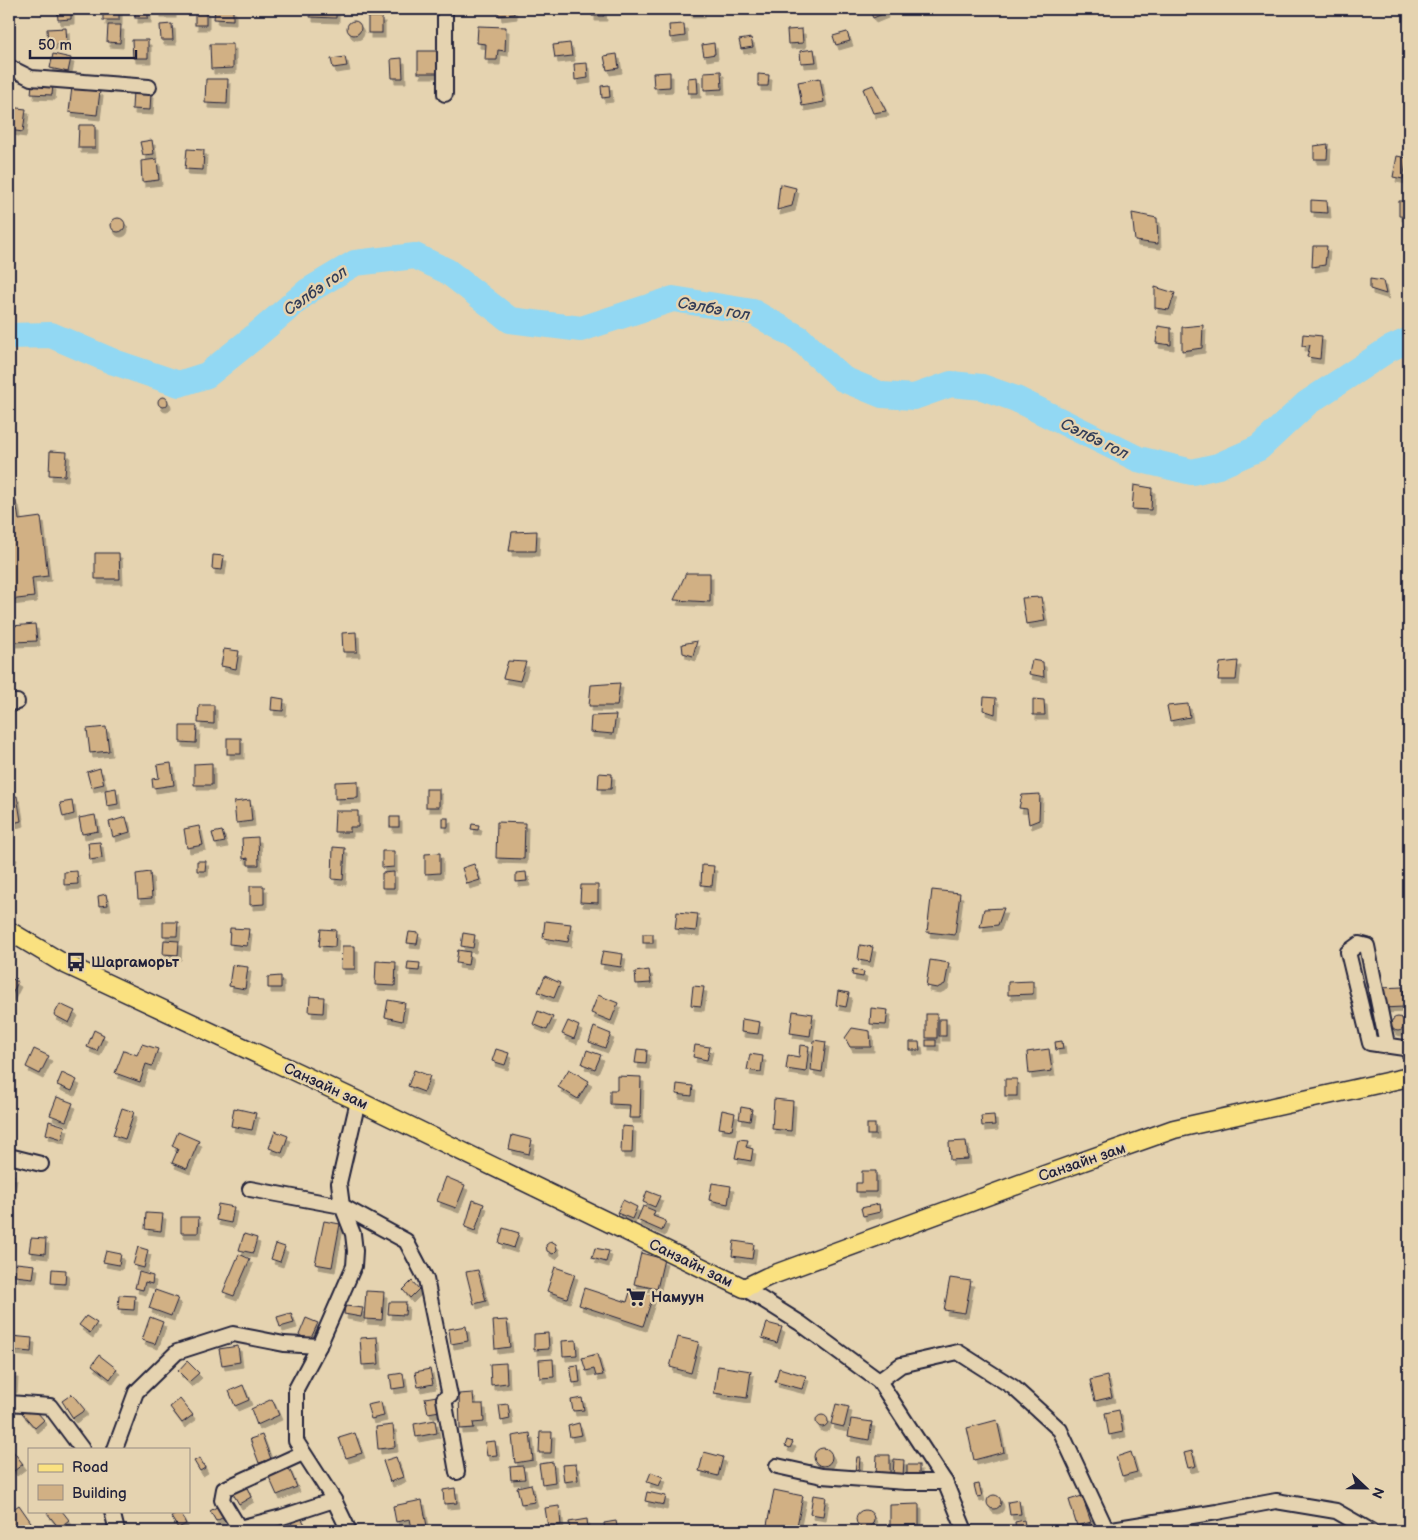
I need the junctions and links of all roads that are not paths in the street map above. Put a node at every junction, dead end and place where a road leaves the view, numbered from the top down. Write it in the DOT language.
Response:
graph roads {
  1 [pos="446,9"];
  2 [pos="9,67"];
  3 [pos="149,87"];
  4 [pos="444,94"];
  5 [pos="9,931"];
  6 [pos="1387,1044"];
  7 [pos="1409,1052"];
  8 [pos="1409,1077"];
  9 [pos="358,1101"];
  10 [pos="9,1156"];
  11 [pos="41,1164"];
  12 [pos="250,1189"];
  13 [pos="342,1206"];
  14 [pos="744,1288"];
  15 [pos="319,1346"];
  16 [pos="879,1381"];
  17 [pos="9,1403"];
  18 [pos="81,1448"];
  19 [pos="115,1448"];
  20 [pos="303,1453"];
  21 [pos="777,1466"];
  22 [pos="457,1472"];
  23 [pos="945,1482"];
  24 [pos="334,1500"];
  25 [pos="112,1512"];
  26 [pos="117,1531"];
  27 [pos="349,1531"];
  28 [pos="965,1531"];
  29 [pos="1106,1531"];
  30 [pos="1371,1531"];
  1 -- 4 [label="street"];
  2 -- 3 [label="street"];
  5 -- 9 [label="main road, Санзайн зам"];
  6 -- 6 [label="street"];
  6 -- 7 [label="street"];
  8 -- 14 [label="main road, Санзайн зам"];
  9 -- 13 [label="street"];
  9 -- 14 [label="main road, Санзайн зам"];
  10 -- 11 [label="street"];
  12 -- 13 [label="street"];
  13 -- 15 [label="street"];
  13 -- 22 [label="street"];
  14 -- 16 [label="street"];
  15 -- 19 [label="street"];
  15 -- 20 [label="street"];
  16 -- 23 [label="street"];
  16 -- 29 [label="street"];
  17 -- 18 [label="street"];
  20 -- 24 [label="street"];
  20 -- 24 [label="street"];
  21 -- 23 [label="street"];
  23 -- 28 [label="street"];
  24 -- 27 [label="street"];
  25 -- 26 [label="street"];
  29 -- 30 [label="street"];
}
